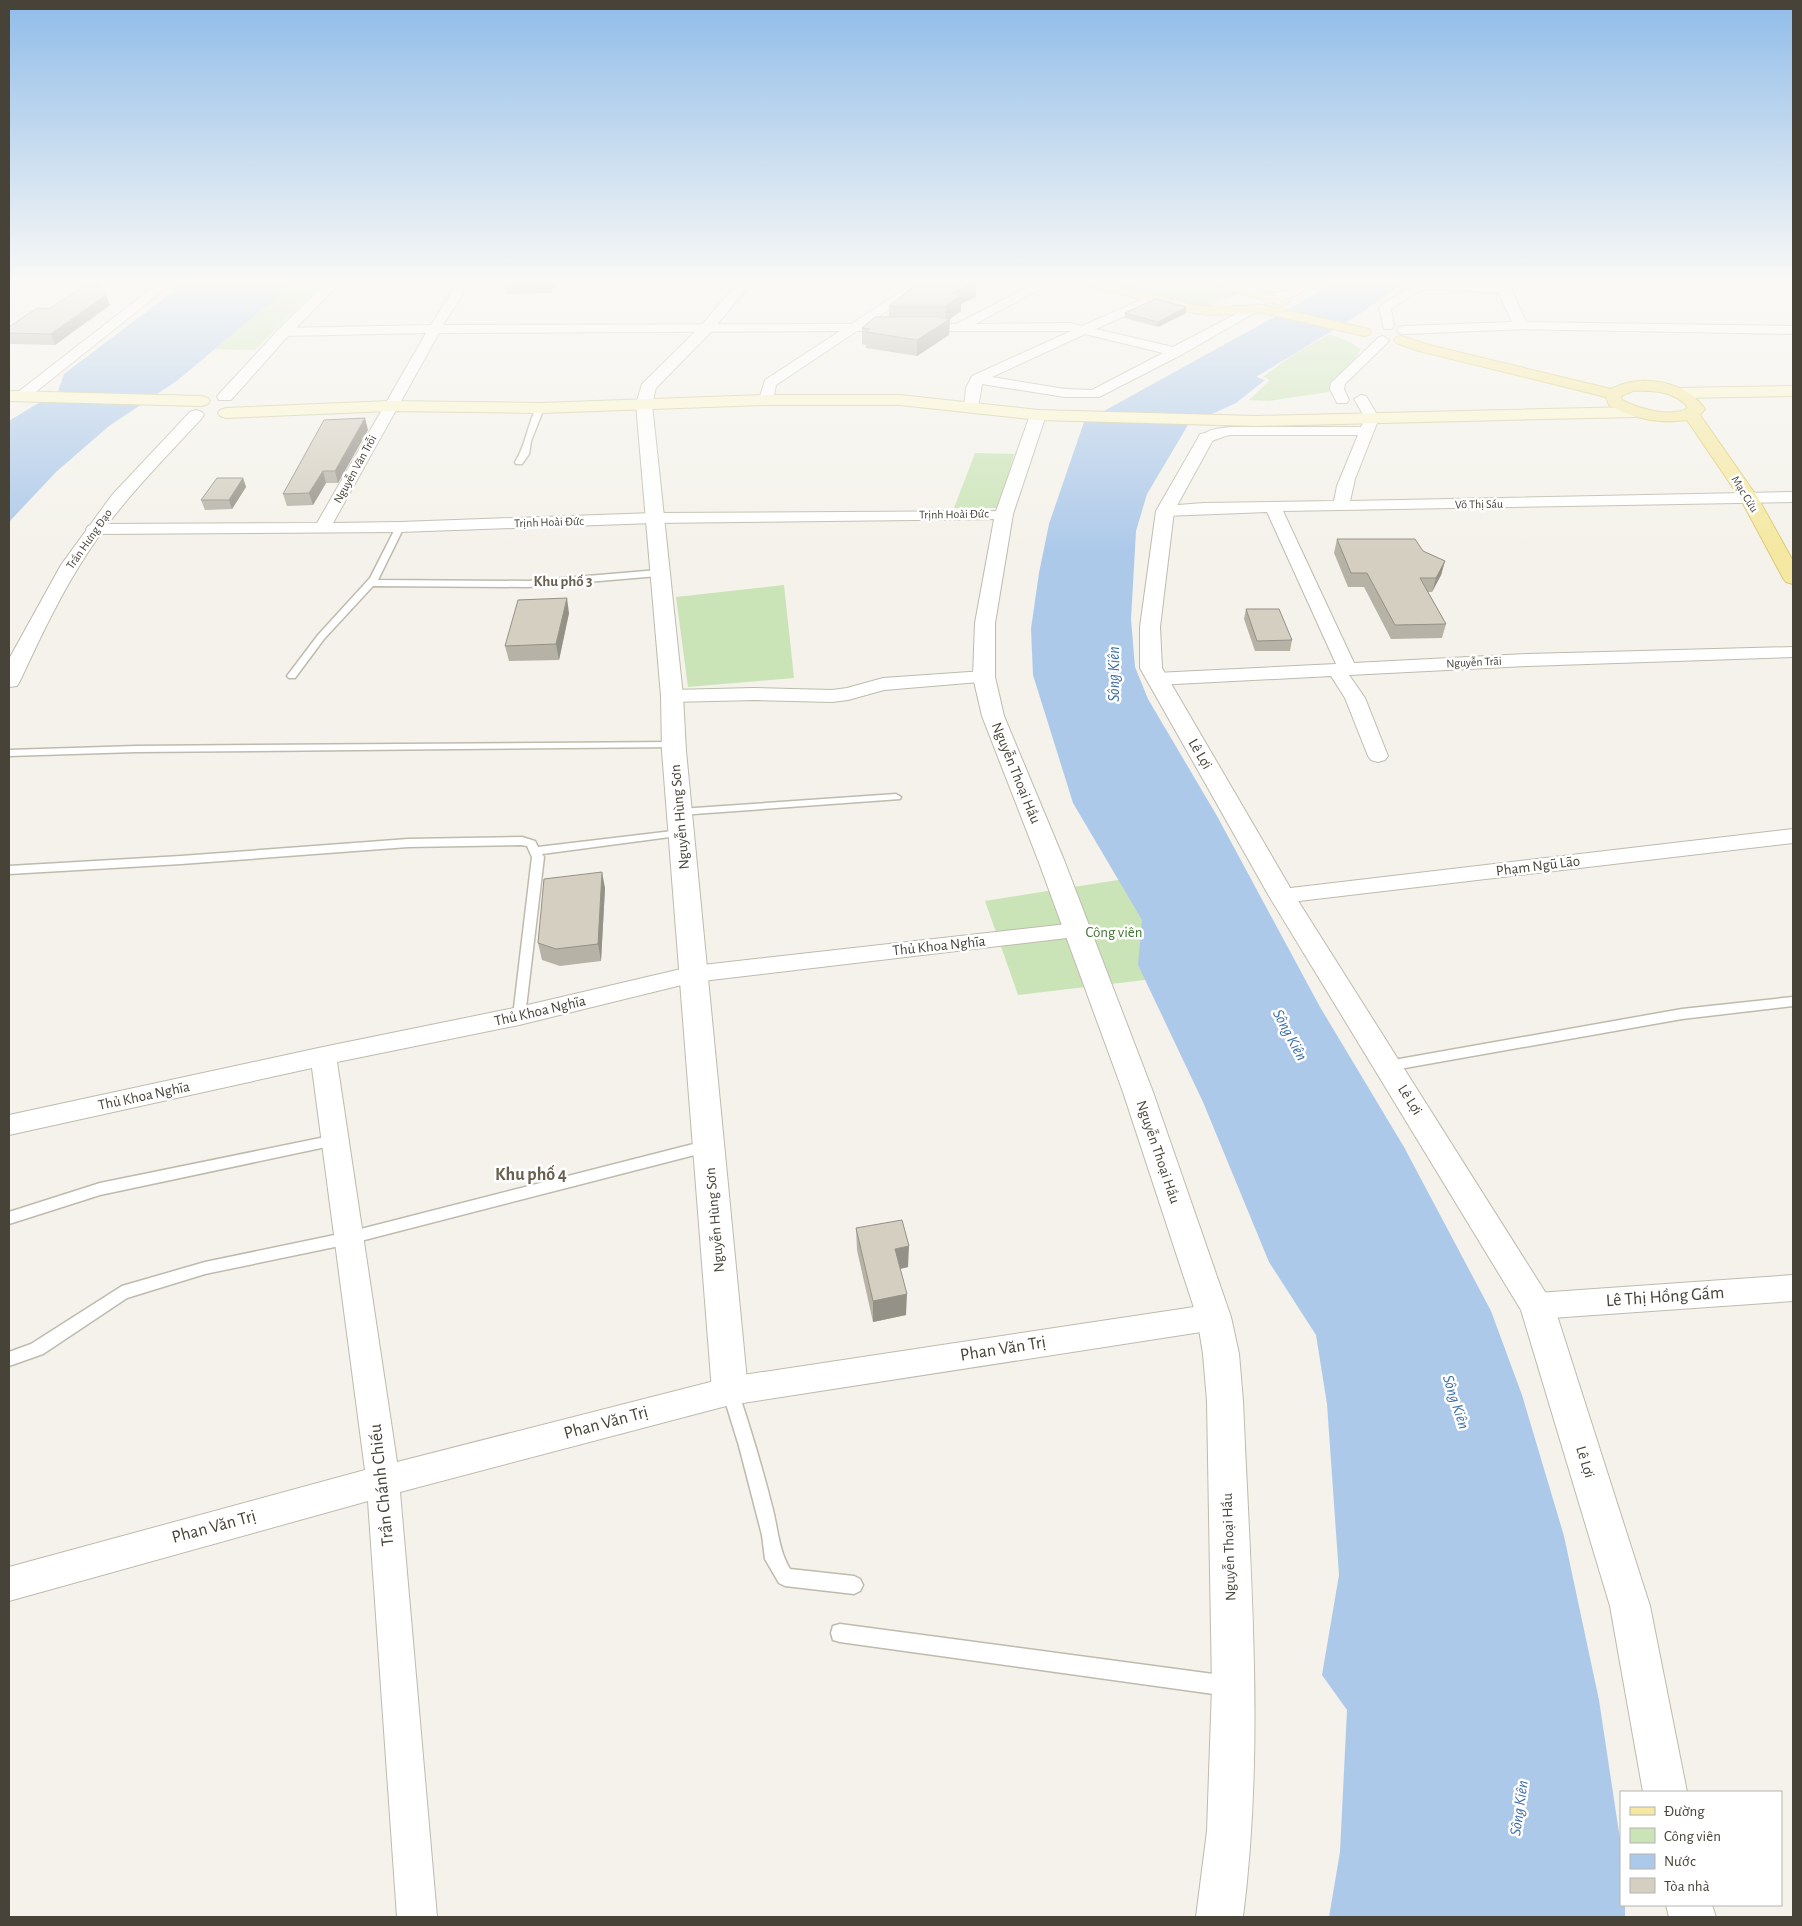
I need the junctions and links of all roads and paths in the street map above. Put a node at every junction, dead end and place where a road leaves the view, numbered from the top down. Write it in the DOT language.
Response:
graph roads {
  1 [pos="49,371"];
  2 [pos="254,371"];
  3 [pos="409,371"];
  4 [pos="663,371"];
  5 [pos="788,371"];
  6 [pos="1002,371"];
  7 [pos="1139,371"];
  8 [pos="1352,371"];
  9 [pos="1516,371"];
  10 [pos="798,382"];
  11 [pos="770,383"];
  12 [pos="752,384"];
  13 [pos="975,384"];
  14 [pos="667,386"];
  15 [pos="954,387"];
  16 [pos="1793,391"];
  17 [pos="473,392"];
  18 [pos="640,393"];
  19 [pos="1679,393"];
  20 [pos="1613,395"];
  21 [pos="16,396"];
  22 [pos="1564,397"];
  23 [pos="1361,399"];
  24 [pos="1380,399"];
  25 [pos="392,400"];
  26 [pos="766,400"];
  27 [pos="1111,400"];
  28 [pos="1342,400"];
  29 [pos="1325,401"];
  30 [pos="229,403"];
  31 [pos="193,407"];
  32 [pos="540,408"];
  33 [pos="971,408"];
  34 [pos="1716,408"];
  35 [pos="9,410"];
  36 [pos="1051,410"];
  37 [pos="1694,411"];
  38 [pos="1634,412"];
  39 [pos="1368,424"];
  40 [pos="1206,438"];
  41 [pos="519,462"];
  42 [pos="1793,497"];
  43 [pos="1749,498"];
  44 [pos="1342,506"];
  45 [pos="1273,507"];
  46 [pos="1165,511"];
  47 [pos="1004,514"];
  48 [pos="654,518"];
  49 [pos="400,526"];
  50 [pos="322,528"];
  51 [pos="94,529"];
  52 [pos="658,573"];
  53 [pos="1793,578"];
  54 [pos="371,583"];
  55 [pos="1793,652"];
  56 [pos="1341,669"];
  57 [pos="292,676"];
  58 [pos="984,677"];
  59 [pos="1156,679"];
  60 [pos="9,681"];
  61 [pos="672,696"];
  62 [pos="674,746"];
  63 [pos="9,753"];
  64 [pos="1378,756"];
  65 [pos="896,797"];
  66 [pos="681,823"];
  67 [pos="1793,836"];
  68 [pos="536,851"];
  69 [pos="9,870"];
  70 [pos="1282,896"];
  71 [pos="1076,931"];
  72 [pos="694,974"];
  73 [pos="1793,1001"];
  74 [pos="519,1016"];
  75 [pos="323,1056"];
  76 [pos="1388,1066"];
  77 [pos="9,1125"];
  78 [pos="335,1140"];
  79 [pos="709,1146"];
  80 [pos="9,1218"];
  81 [pos="349,1238"];
  82 [pos="1793,1288"];
  83 [pos="1538,1306"];
  84 [pos="1214,1317"];
  85 [pos="9,1359"];
  86 [pos="730,1391"];
  87 [pos="384,1481"];
  88 [pos="9,1584"];
  89 [pos="854,1585"];
  90 [pos="840,1634"];
  91 [pos="1233,1687"];
  92 [pos="1666,1791"];
  93 [pos="418,1917"];
  94 [pos="1220,1917"];
  1 -- 21 [label="street"];
  2 -- 30 [label="street"];
  3 -- 25 [label="street, Nguyễn Văn Trỗi"];
  4 -- 18 [label="street"];
  5 -- 11 [label="street"];
  6 -- 13 [label="street"];
  7 -- 13 [label="street"];
  8 -- 28 [label="street"];
  9 -- 20 [label="main road"];
  10 -- 11 [label="main road"];
  11 -- 12 [label="main road"];
  11 -- 26 [label="street"];
  13 -- 15 [label="main road"];
  13 -- 33 [label="street"];
  13 -- 36 [label="main road"];
  14 -- 18 [label="main road"];
  16 -- 19 [label="main road"];
  17 -- 25 [label="main road"];
  18 -- 26 [label="main road"];
  18 -- 32 [label="main road"];
  18 -- 48 [label="street, Nguyễn Hùng Sơn"];
  19 -- 20 [label="main road"];
  19 -- 37 [label="main road, Mạc Cửu"];
  20 -- 22 [label="main road"];
  20 -- 38 [label="main road"];
  21 -- 31 [label="main road"];
  23 -- 24 [label="main road"];
  23 -- 28 [label="main road"];
  23 -- 39 [label="street"];
  25 -- 30 [label="main road"];
  25 -- 32 [label="main road"];
  25 -- 50 [label="street, Nguyễn Văn Trỗi"];
  26 -- 33 [label="main road"];
  27 -- 36 [label="main road"];
  28 -- 29 [label="main road"];
  30 -- 31 [label="main road"];
  31 -- 35 [label="main road"];
  31 -- 51 [label="street, Trần Hưng Đạo"];
  32 -- 41 [label="lane"];
  33 -- 36 [label="main road"];
  34 -- 37 [label="main road"];
  36 -- 39 [label="main road"];
  36 -- 47 [label="street, Nguyễn Thoại Hầu"];
  37 -- 38 [label="main road"];
  37 -- 43 [label="main road, Mạc Cửu"];
  38 -- 39 [label="main road"];
  39 -- 40 [label="street"];
  39 -- 44 [label="street"];
  40 -- 46 [label="street, Lê Lợi"];
  42 -- 43 [label="street, Võ Thị Sáu"];
  43 -- 44 [label="street, Võ Thị Sáu"];
  43 -- 53 [label="main road, Mạc Cửu"];
  44 -- 45 [label="street, Võ Thị Sáu"];
  45 -- 46 [label="street, Võ Thị Sáu"];
  45 -- 56 [label="street"];
  46 -- 59 [label="street, Lê Lợi"];
  47 -- 48 [label="street, Trịnh Hoài Đức"];
  47 -- 58 [label="street, Nguyễn Thoại Hầu"];
  48 -- 49 [label="street, Trịnh Hoài Đức"];
  48 -- 52 [label="street, Nguyễn Hùng Sơn"];
  49 -- 50 [label="street, Trịnh Hoài Đức"];
  49 -- 54 [label="lane"];
  50 -- 51 [label="street, Trịnh Hoài Đức"];
  51 -- 60 [label="street, Trần Hưng Đạo"];
  52 -- 54 [label="lane"];
  52 -- 61 [label="street, Nguyễn Hùng Sơn"];
  54 -- 57 [label="lane"];
  55 -- 56 [label="street, Nguyễn Trãi"];
  56 -- 59 [label="street, Nguyễn Trãi"];
  56 -- 64 [label="street"];
  58 -- 61 [label="street"];
  58 -- 71 [label="street, Nguyễn Thoại Hầu"];
  59 -- 70 [label="street, Lê Lợi"];
  61 -- 62 [label="street, Nguyễn Hùng Sơn"];
  62 -- 63 [label="lane"];
  62 -- 66 [label="street, Nguyễn Hùng Sơn"];
  65 -- 66 [label="lane"];
  66 -- 68 [label="lane"];
  66 -- 72 [label="street, Nguyễn Hùng Sơn"];
  67 -- 70 [label="street, Phạm Ngũ Lão"];
  68 -- 69 [label="lane"];
  68 -- 74 [label="lane"];
  70 -- 76 [label="street, Lê Lợi"];
  71 -- 72 [label="street, Thủ Khoa Nghĩa"];
  71 -- 84 [label="street, Nguyễn Thoại Hầu"];
  72 -- 74 [label="street, Thủ Khoa Nghĩa"];
  72 -- 79 [label="street, Nguyễn Hùng Sơn"];
  73 -- 76 [label="lane"];
  74 -- 75 [label="street, Thủ Khoa Nghĩa"];
  75 -- 77 [label="street, Thủ Khoa Nghĩa"];
  75 -- 78 [label="street, Trần Chánh Chiếu"];
  76 -- 83 [label="street, Lê Lợi"];
  78 -- 80 [label="lane"];
  78 -- 81 [label="street, Trần Chánh Chiếu"];
  79 -- 81 [label="lane"];
  79 -- 86 [label="street, Nguyễn Hùng Sơn"];
  81 -- 85 [label="lane"];
  81 -- 87 [label="street, Trần Chánh Chiếu"];
  82 -- 83 [label="street, Lê Thị Hồng Gấm"];
  83 -- 92 [label="street, Lê Lợi"];
  84 -- 86 [label="street, Phan Văn Trị"];
  84 -- 91 [label="street, Nguyễn Thoại Hầu"];
  86 -- 87 [label="street, Phan Văn Trị"];
  86 -- 89 [label="lane"];
  87 -- 88 [label="street, Phan Văn Trị"];
  87 -- 93 [label="street, Trần Chánh Chiếu"];
  90 -- 91 [label="lane"];
  91 -- 94 [label="street, Nguyễn Thoại Hầu"];
}
